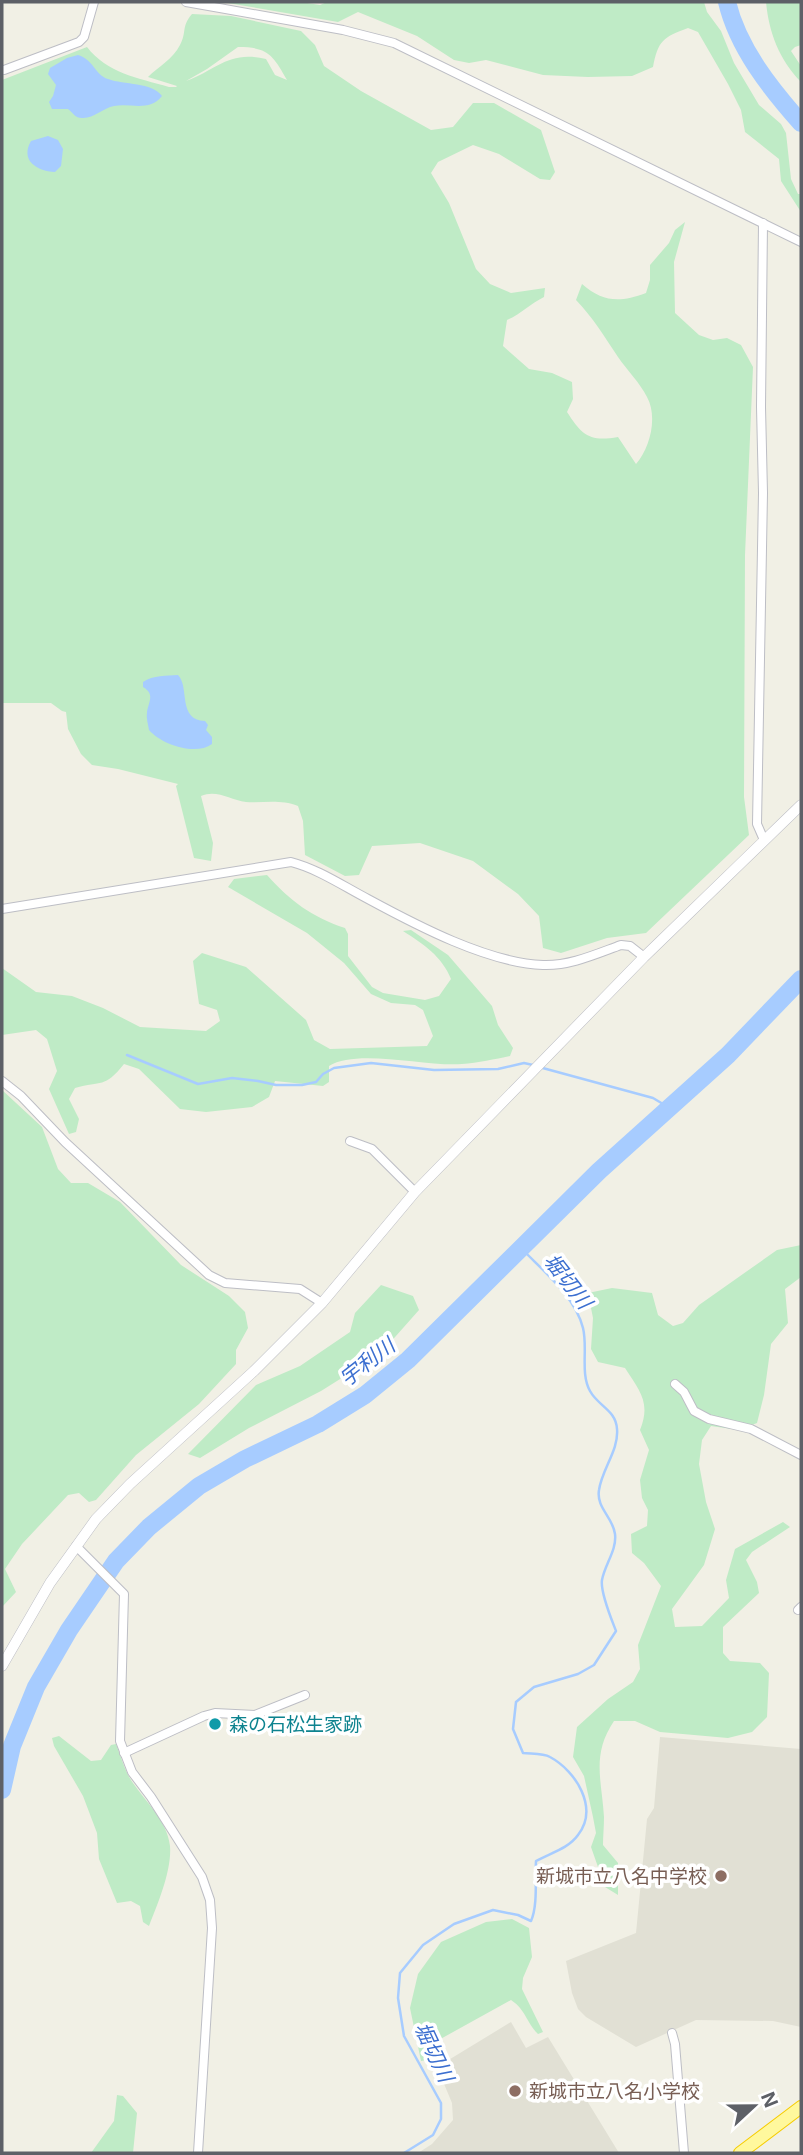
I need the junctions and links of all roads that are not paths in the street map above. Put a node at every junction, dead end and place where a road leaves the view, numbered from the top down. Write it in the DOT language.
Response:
graph roads {
  1 [pos="94,2"];
  2 [pos="186,2"];
  3 [pos="4,70"];
  4 [pos="763,223"];
  5 [pos="801,242"];
  6 [pos="801,805"];
  7 [pos="764,840"];
  8 [pos="2,909"];
  9 [pos="644,957"];
  10 [pos="2,1081"];
  11 [pos="350,1141"];
  12 [pos="415,1192"];
  13 [pos="322,1303"];
  14 [pos="675,1384"];
  15 [pos="801,1455"];
  16 [pos="76,1546"];
  17 [pos="2,1666"];
  18 [pos="305,1695"];
  19 [pos="124,1753"];
  20 [pos="672,2033"];
  21 [pos="801,2108"];
  22 [pos="198,2153"];
  23 [pos="684,2153"];
  24 [pos="740,2153"];
  1 -- 3 [label="street"];
  2 -- 4 [label="street"];
  4 -- 5 [label="street"];
  4 -- 7 [label="street"];
  6 -- 7 [label="street"];
  7 -- 9 [label="street"];
  8 -- 9 [label="street"];
  9 -- 12 [label="street"];
  10 -- 13 [label="street"];
  11 -- 12 [label="street"];
  12 -- 13 [label="street"];
  13 -- 16 [label="street"];
  14 -- 15 [label="street"];
  16 -- 17 [label="street"];
  16 -- 19 [label="street"];
  18 -- 19 [label="street"];
  19 -- 22 [label="street"];
  20 -- 23 [label="street"];
  21 -- 24 [label="highway"];
}
